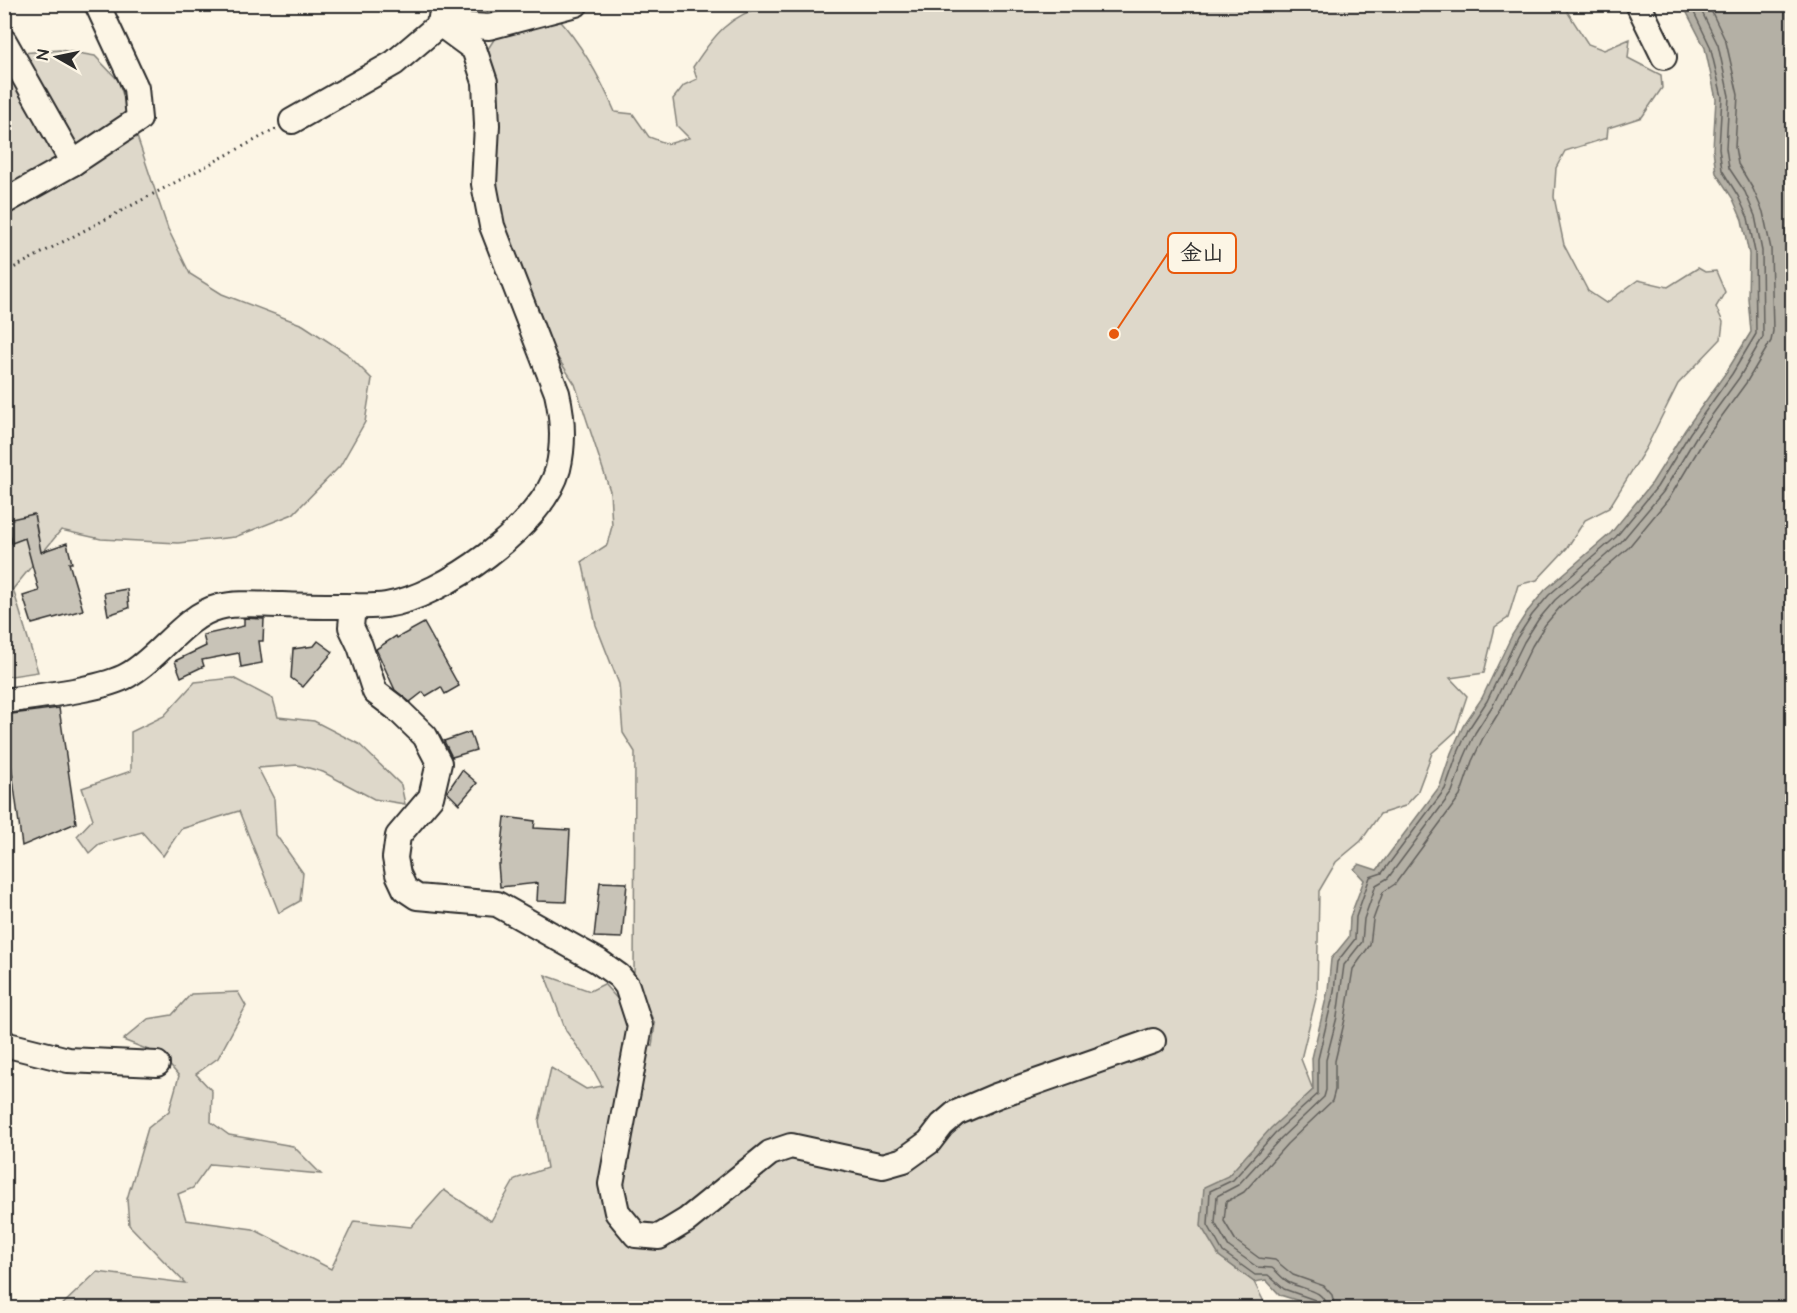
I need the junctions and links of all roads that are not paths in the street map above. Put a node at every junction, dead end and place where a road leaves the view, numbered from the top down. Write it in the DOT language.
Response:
graph roads {
  1 [pos="97,4"];
  2 [pos="576,4"];
  3 [pos="1638,4"];
  4 [pos="442,14"];
  5 [pos="4,41"];
  6 [pos="1664,57"];
  7 [pos="292,121"];
  8 [pos="73,163"];
  9 [pos="4,202"];
  10 [pos="353,606"];
  11 [pos="4,701"];
  12 [pos="1153,1041"];
  13 [pos="6,1048"];
  14 [pos="157,1064"];
  1 -- 8 [label="street"];
  2 -- 4 [label="street"];
  3 -- 6 [label="street"];
  4 -- 7 [label="street"];
  4 -- 10 [label="street"];
  5 -- 8 [label="street"];
  8 -- 9 [label="street"];
  10 -- 11 [label="street"];
  10 -- 12 [label="street"];
  13 -- 14 [label="street"];
}
